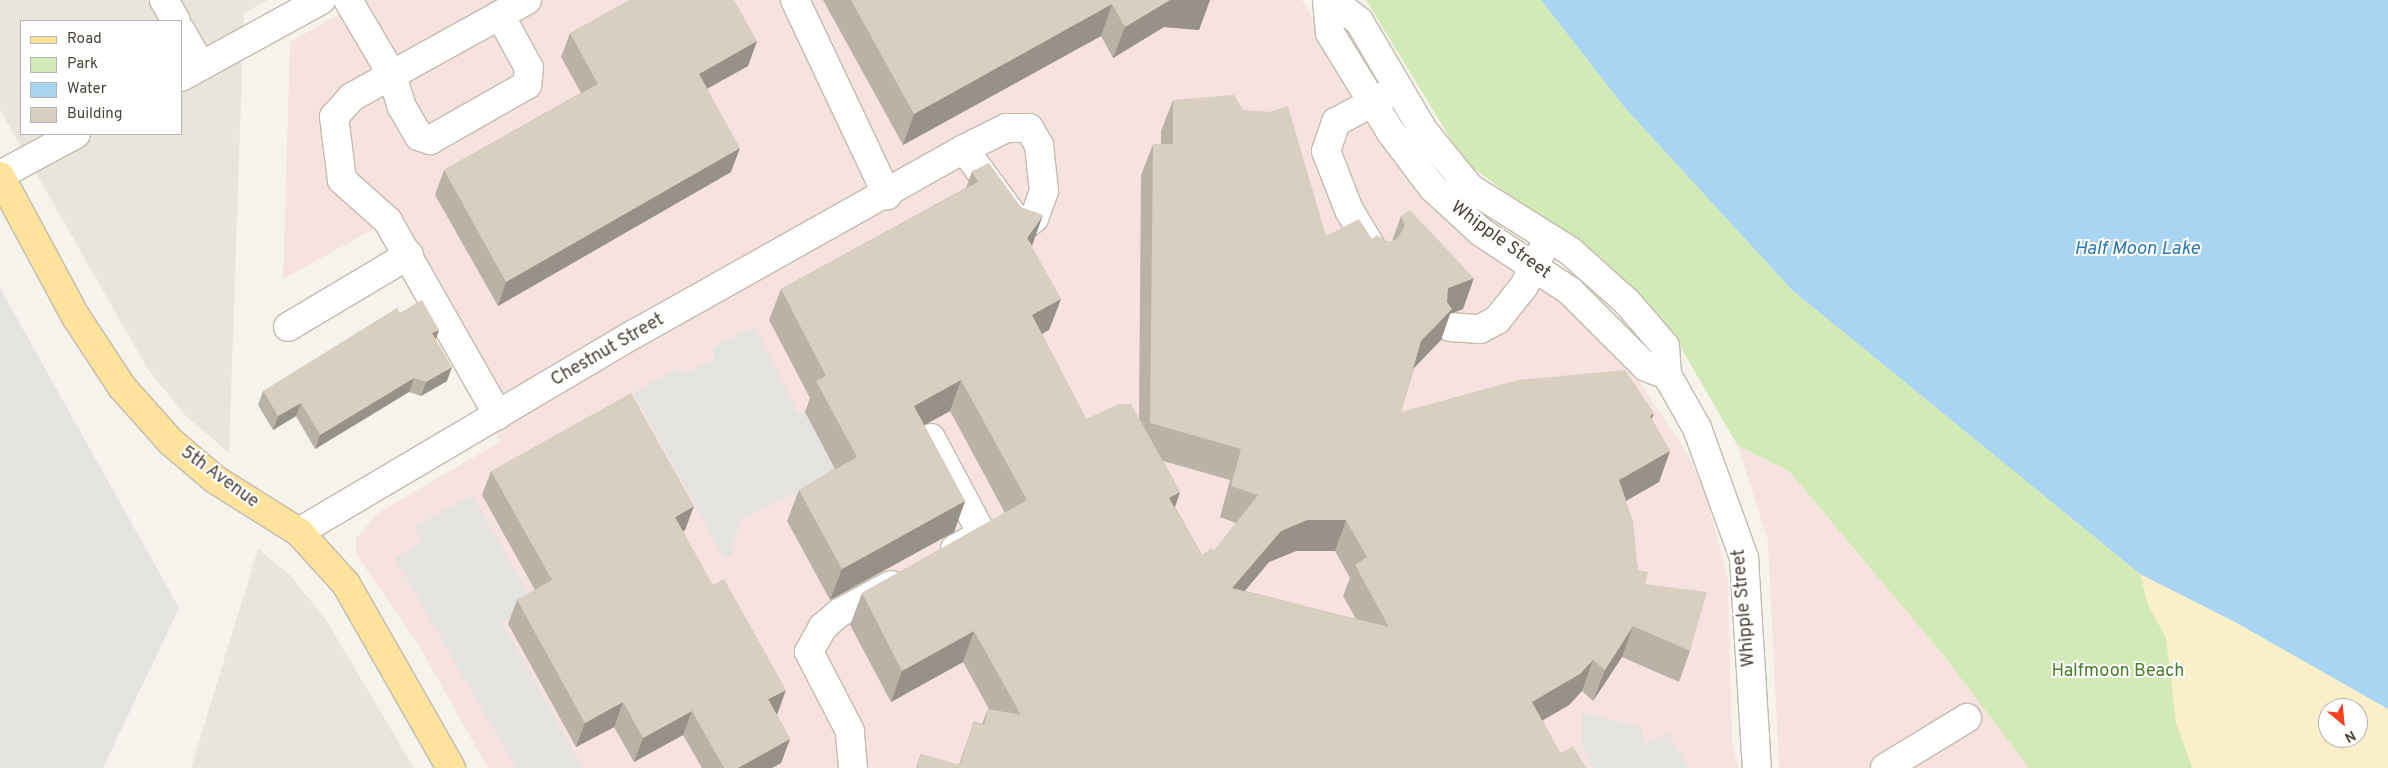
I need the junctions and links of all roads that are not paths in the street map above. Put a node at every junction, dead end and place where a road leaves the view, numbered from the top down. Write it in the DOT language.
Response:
graph roads {
  1 [pos="164,0"];
  2 [pos="321,0"];
  3 [pos="348,0"];
  4 [pos="527,0"];
  5 [pos="795,0"];
  6 [pos="1327,0"];
  7 [pos="1332,0"];
  8 [pos="500,15"];
  9 [pos="175,20"];
  10 [pos="182,35"];
  11 [pos="191,72"];
  12 [pos="392,75"];
  13 [pos="1399,90"];
  14 [pos="1372,101"];
  15 [pos="74,135"];
  16 [pos="964,149"];
  17 [pos="0,175"];
  18 [pos="888,195"];
  19 [pos="1547,236"];
  20 [pos="409,255"];
  21 [pos="1378,257"];
  22 [pos="1536,268"];
  23 [pos="288,327"];
  24 [pos="1450,327"];
  25 [pos="1667,375"];
  26 [pos="498,415"];
  27 [pos="931,438"];
  28 [pos="299,532"];
  29 [pos="1967,718"];
  30 [pos="854,766"];
  31 [pos="450,768"];
  32 [pos="1757,768"];
  33 [pos="1885,768"];
  1 -- 9 [label="street"];
  2 -- 11 [label="street"];
  3 -- 12 [label="street"];
  4 -- 8 [label="street"];
  5 -- 18 [label="street"];
  6 -- 14 [label="street, Whipple Street"];
  7 -- 13 [label="street, Whipple Street"];
  8 -- 12 [label="street"];
  8 -- 12 [label="street"];
  10 -- 11 [label="street"];
  12 -- 20 [label="street"];
  13 -- 14 [label="street"];
  13 -- 19 [label="street, Whipple Street"];
  14 -- 21 [label="street"];
  14 -- 22 [label="street, Whipple Street"];
  15 -- 17 [label="street"];
  16 -- 18 [label="street, Chestnut Street"];
  17 -- 28 [label="main road, 5th Avenue"];
  18 -- 26 [label="street, Chestnut Street"];
  19 -- 22 [label="street"];
  19 -- 25 [label="street, Whipple Street"];
  20 -- 23 [label="street"];
  20 -- 26 [label="street"];
  22 -- 24 [label="street"];
  22 -- 25 [label="street, Whipple Street"];
  25 -- 32 [label="street, Whipple Street"];
  26 -- 28 [label="street, Chestnut Street"];
  27 -- 30 [label="street"];
  28 -- 31 [label="main road, 5th Avenue"];
  29 -- 33 [label="street"];
}
